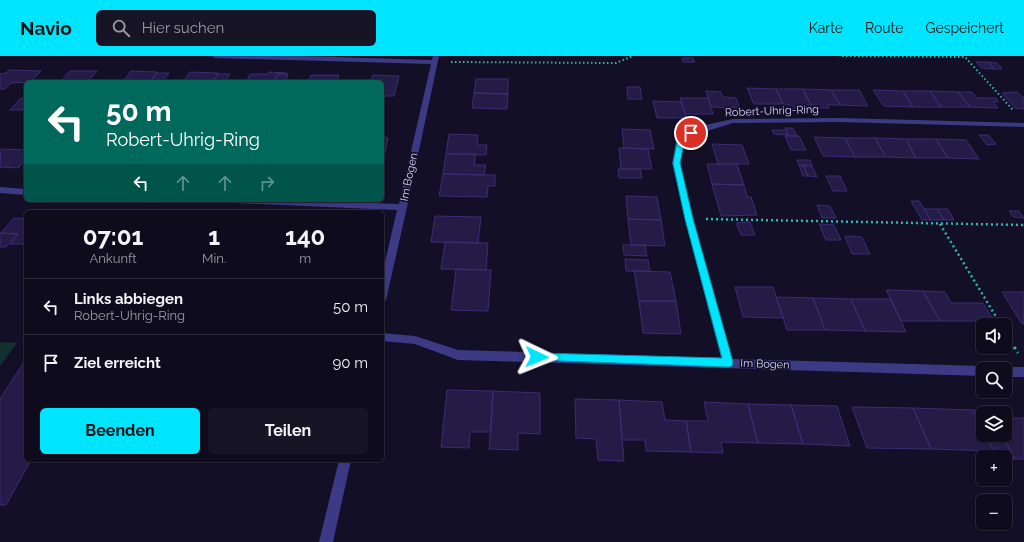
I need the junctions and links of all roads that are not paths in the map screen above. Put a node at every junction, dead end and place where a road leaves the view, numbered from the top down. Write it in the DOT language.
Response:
graph roads {
  1 [pos="215,56"];
  2 [pos="435,59"];
  3 [pos="1024,124"];
  4 [pos="0,190"];
  5 [pos="24,192"];
  6 [pos="282,202"];
  7 [pos="403,207"];
  8 [pos="384,288"];
  9 [pos="384,337"];
  10 [pos="728,362"];
  11 [pos="976,371"];
  12 [pos="1012,372"];
  13 [pos="1024,372"];
  14 [pos="345,462"];
  15 [pos="326,542"];
  1 -- 2 [label="street"];
  2 -- 7 [label="street, Im Bogen"];
  3 -- 10 [label="street, Robert-Uhrig-Ring"];
  4 -- 5 [label="street"];
  6 -- 7 [label="street"];
  7 -- 8 [label="street, Im Bogen"];
  9 -- 10 [label="street, Im Bogen"];
  10 -- 11 [label="street, Im Bogen"];
  12 -- 13 [label="street"];
  14 -- 15 [label="street"];
}
